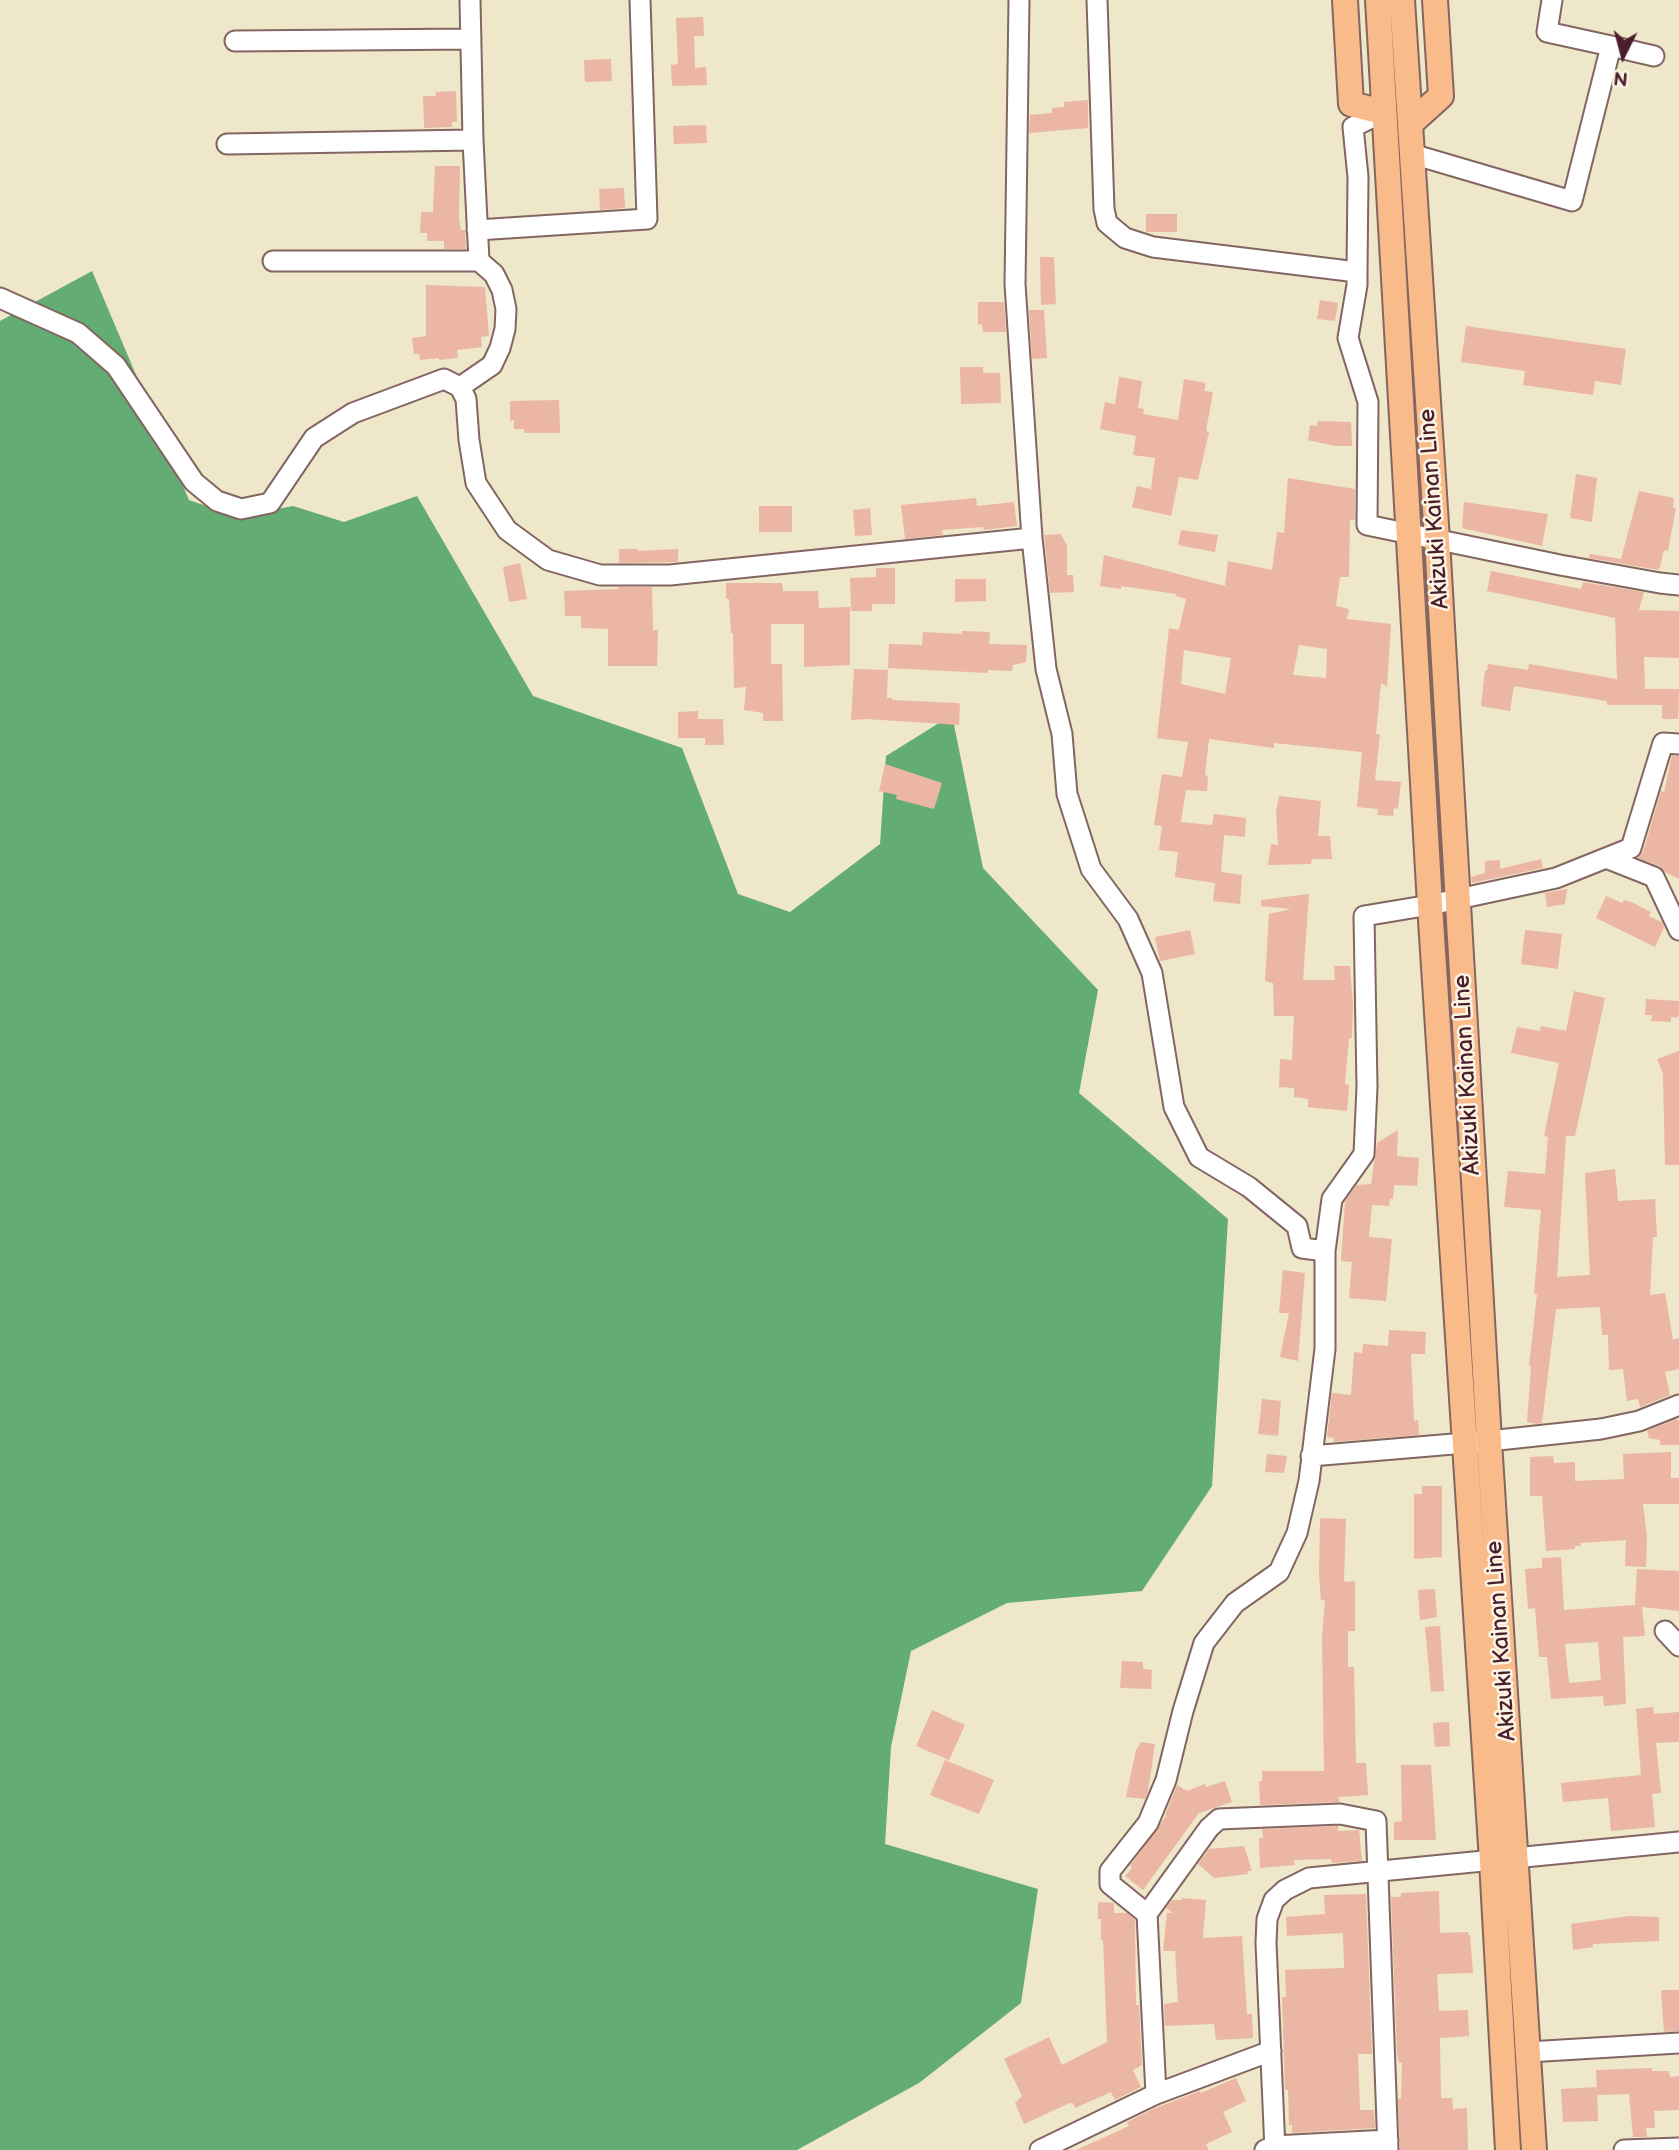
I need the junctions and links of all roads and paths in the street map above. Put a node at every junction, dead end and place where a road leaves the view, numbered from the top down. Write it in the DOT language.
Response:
graph roads {
  1 [pos="470,0"];
  2 [pos="640,0"];
  3 [pos="1019,0"];
  4 [pos="1097,0"];
  5 [pos="1345,0"];
  6 [pos="1378,0"];
  7 [pos="1402,0"];
  8 [pos="1435,0"];
  9 [pos="1552,0"];
  10 [pos="471,39"];
  11 [pos="235,41"];
  12 [pos="1611,46"];
  13 [pos="1654,56"];
  14 [pos="1383,112"];
  15 [pos="1410,124"];
  16 [pos="473,140"];
  17 [pos="227,144"];
  18 [pos="1412,154"];
  19 [pos="477,230"];
  20 [pos="273,261"];
  21 [pos="479,261"];
  22 [pos="1357,272"];
  23 [pos="0,298"];
  24 [pos="460,387"];
  25 [pos="1409,534"];
  26 [pos="1032,538"];
  27 [pos="1437,540"];
  28 [pos="1679,585"];
  29 [pos="1679,744"];
  30 [pos="1606,858"];
  31 [pos="1458,898"];
  32 [pos="1430,905"];
  33 [pos="1679,930"];
  34 [pos="1325,1251"];
  35 [pos="1679,1405"];
  36 [pos="1489,1441"];
  37 [pos="1464,1443"];
  38 [pos="1311,1456"];
  39 [pos="1665,1631"];
  40 [pos="1679,1646"];
  41 [pos="1679,1842"];
  42 [pos="1504,1859"];
  43 [pos="1377,1872"];
  44 [pos="1147,1914"];
  45 [pos="1679,2043"];
  46 [pos="1271,2051"];
  47 [pos="1528,2052"];
  48 [pos="1156,2094"];
  49 [pos="1388,2145"];
  50 [pos="1679,2148"];
  51 [pos="1271,2149"];
  52 [pos="1040,2150"];
  53 [pos="1508,2150"];
  54 [pos="1534,2150"];
  55 [pos="1624,2150"];
  1 -- 10 [label="street"];
  2 -- 19 [label="street"];
  3 -- 26 [label="street"];
  4 -- 22 [label="street"];
  5 -- 14 [label="main road"];
  6 -- 14 [label="main road, Akizuki Kainan Line"];
  7 -- 15 [label="main road, Akizuki Kainan Line"];
  8 -- 15 [label="main road"];
  9 -- 12 [label="street"];
  10 -- 11 [label="street"];
  10 -- 16 [label="street"];
  12 -- 13 [label="street"];
  12 -- 18 [label="street"];
  14 -- 22 [label="street"];
  14 -- 25 [label="main road, Akizuki Kainan Line"];
  15 -- 18 [label="main road, Akizuki Kainan Line"];
  16 -- 17 [label="street"];
  16 -- 19 [label="street"];
  18 -- 27 [label="main road, Akizuki Kainan Line"];
  19 -- 21 [label="street"];
  20 -- 21 [label="street"];
  21 -- 24 [label="street"];
  22 -- 25 [label="street"];
  23 -- 24 [label="street"];
  24 -- 26 [label="street"];
  25 -- 27 [label="street"];
  25 -- 32 [label="main road, Akizuki Kainan Line"];
  26 -- 34 [label="street"];
  27 -- 28 [label="street"];
  27 -- 31 [label="main road, Akizuki Kainan Line"];
  29 -- 30 [label="street"];
  30 -- 31 [label="street"];
  30 -- 33 [label="street"];
  31 -- 32 [label="street"];
  31 -- 36 [label="main road, Akizuki Kainan Line"];
  32 -- 34 [label="street"];
  32 -- 37 [label="main road, Akizuki Kainan Line"];
  34 -- 38 [label="street"];
  35 -- 36 [label="street"];
  36 -- 37 [label="street"];
  36 -- 42 [label="main road, Akizuki Kainan Line"];
  37 -- 38 [label="street"];
  37 -- 42 [label="main road, Akizuki Kainan Line"];
  38 -- 44 [label="street"];
  39 -- 40 [label="street"];
  41 -- 42 [label="street"];
  42 -- 43 [label="street"];
  42 -- 47 [label="main road, Akizuki Kainan Line"];
  42 -- 53 [label="main road, Akizuki Kainan Line"];
  43 -- 44 [label="street"];
  43 -- 46 [label="street"];
  43 -- 49 [label="street"];
  44 -- 48 [label="street"];
  45 -- 47 [label="street"];
  46 -- 48 [label="street"];
  46 -- 51 [label="street"];
  47 -- 54 [label="main road, Akizuki Kainan Line"];
  48 -- 52 [label="street"];
  49 -- 51 [label="street"];
  50 -- 55 [label="street"];
}
